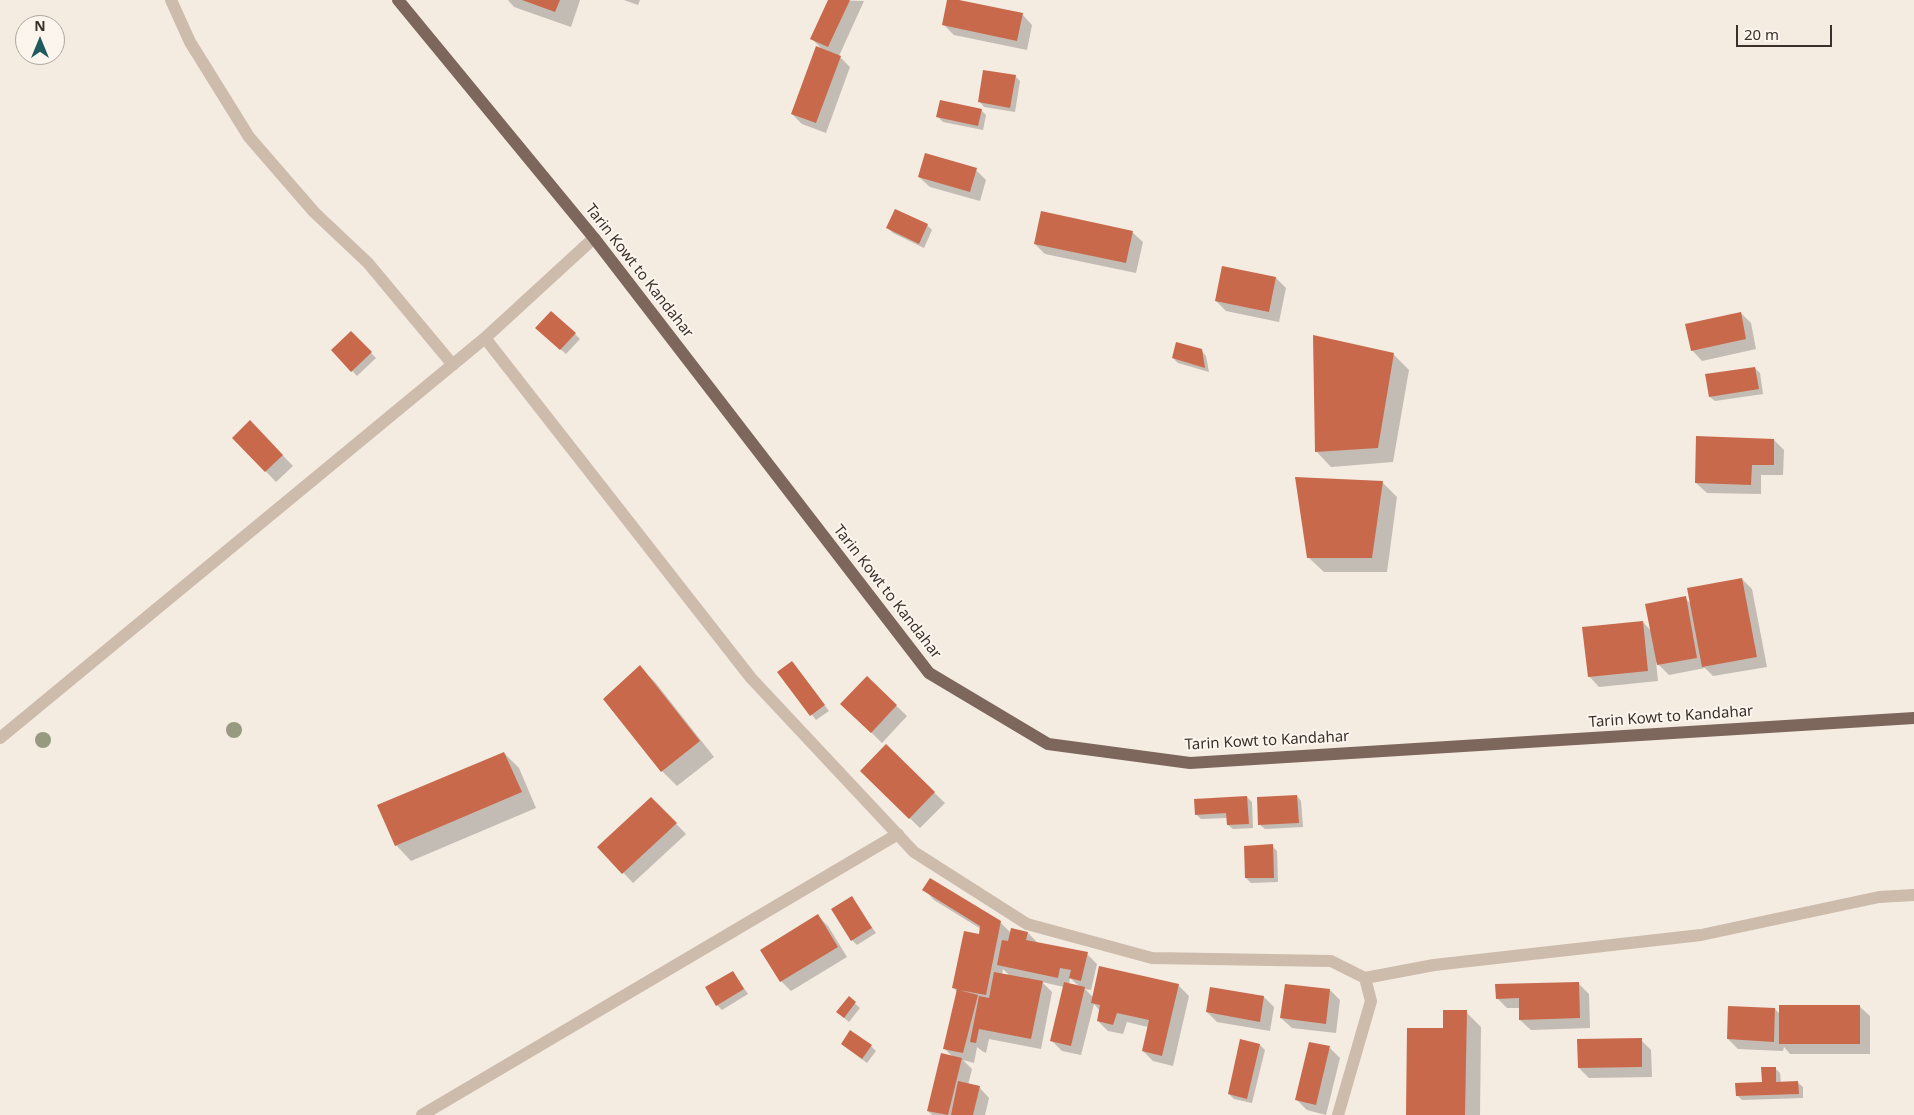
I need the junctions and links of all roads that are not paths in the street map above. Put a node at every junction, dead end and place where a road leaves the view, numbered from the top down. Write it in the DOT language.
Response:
graph roads {
  1 [pos="171,0"];
  2 [pos="398,0"];
  3 [pos="594,238"];
  4 [pos="485,338"];
  5 [pos="452,365"];
  6 [pos="1914,718"];
  7 [pos="0,738"];
  8 [pos="898,834"];
  9 [pos="1914,895"];
  10 [pos="1365,978"];
  11 [pos="422,1115"];
  12 [pos="1338,1115"];
  1 -- 5 [label="street"];
  2 -- 3 [label="main road, Tarin Kowt to Kandahar"];
  3 -- 4 [label="street"];
  3 -- 6 [label="main road, Tarin Kowt to Kandahar"];
  4 -- 5 [label="street"];
  4 -- 8 [label="street"];
  5 -- 7 [label="street"];
  8 -- 10 [label="street"];
  8 -- 11 [label="street"];
  9 -- 10 [label="street"];
  10 -- 12 [label="street"];
}
